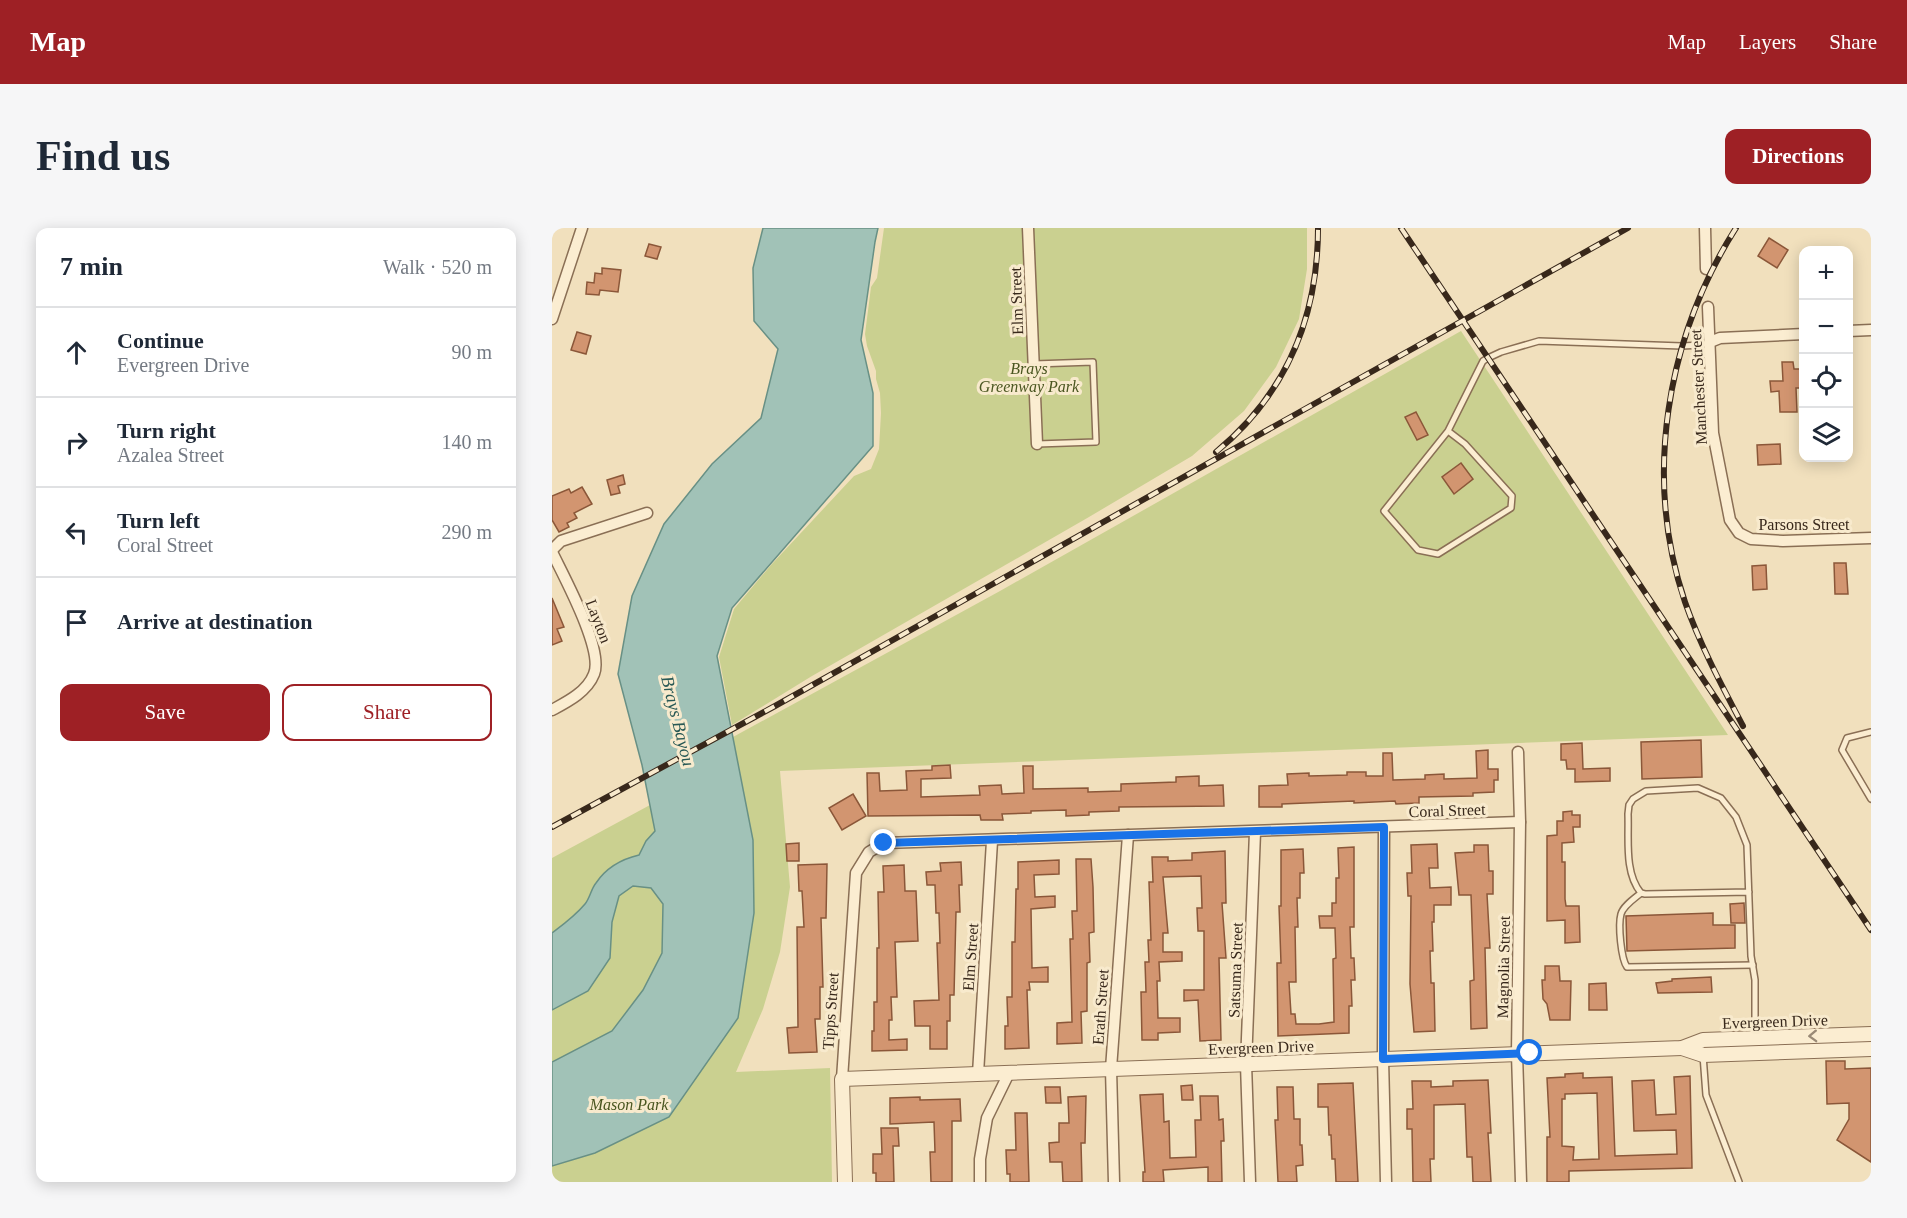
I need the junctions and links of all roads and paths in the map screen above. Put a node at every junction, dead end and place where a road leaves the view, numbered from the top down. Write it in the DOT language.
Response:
graph roads {
  1 [pos="582,228"];
  2 [pos="1028,228"];
  3 [pos="1705,228"];
  4 [pos="1706,269"];
  5 [pos="1708,307"];
  6 [pos="552,319"];
  7 [pos="1871,330"];
  8 [pos="1853,331"];
  9 [pos="1799,334"];
  10 [pos="1710,342"];
  11 [pos="1034,364"];
  12 [pos="1448,431"];
  13 [pos="1037,444"];
  14 [pos="647,513"];
  15 [pos="1739,533"];
  16 [pos="1871,538"];
  17 [pos="552,551"];
  18 [pos="552,710"];
  19 [pos="1871,732"];
  20 [pos="1518,752"];
  21 [pos="1871,799"];
  22 [pos="1520,822"];
  23 [pos="1384,827"];
  24 [pos="1255,832"];
  25 [pos="1128,836"];
  26 [pos="992,841"];
  27 [pos="874,849"];
  28 [pos="1749,892"];
  29 [pos="1641,893"];
  30 [pos="1753,965"];
  31 [pos="1871,1034"];
  32 [pos="1755,1038"];
  33 [pos="1702,1040"];
  34 [pos="1682,1048"];
  35 [pos="1871,1049"];
  36 [pos="1754,1053"];
  37 [pos="1517,1054"];
  38 [pos="1703,1055"];
  39 [pos="1383,1059"];
  40 [pos="1246,1064"];
  41 [pos="1111,1069"];
  42 [pos="1010,1073"];
  43 [pos="978,1074"];
  44 [pos="842,1079"];
  45 [pos="845,1182"];
  46 [pos="980,1182"];
  47 [pos="1114,1182"];
  48 [pos="1250,1182"];
  49 [pos="1386,1182"];
  50 [pos="1521,1182"];
  51 [pos="1739,1182"];
  1 -- 6 [label="street"];
  2 -- 11 [label="street, Elm Street"];
  3 -- 4 [label="street"];
  5 -- 10 [label="street, Manchester Street"];
  7 -- 8 [label="street"];
  9 -- 10 [label="street"];
  10 -- 12 [label="lane"];
  10 -- 15 [label="street, Manchester Street"];
  11 -- 13 [label="street, Elm Street"];
  11 -- 13 [label="lane"];
  12 -- 12 [label="lane"];
  14 -- 17 [label="street"];
  15 -- 16 [label="street, Parsons Street"];
  17 -- 18 [label="street, Layton"];
  19 -- 21 [label="lane"];
  20 -- 22 [label="street, Magnolia Street"];
  22 -- 23 [label="street, Coral Street"];
  22 -- 37 [label="street, Magnolia Street"];
  23 -- 24 [label="street, Coral Street"];
  23 -- 39 [label="street"];
  24 -- 25 [label="street, Coral Street"];
  24 -- 40 [label="street, Satsuma Street"];
  25 -- 26 [label="street, Coral Street"];
  25 -- 41 [label="street, Erath Street"];
  26 -- 27 [label="street, Coral Street"];
  26 -- 43 [label="street, Elm Street"];
  27 -- 44 [label="street, Tipps Street"];
  28 -- 29 [label="lane"];
  28 -- 29 [label="lane"];
  28 -- 30 [label="lane"];
  29 -- 30 [label="lane"];
  30 -- 32 [label="lane"];
  31 -- 32 [label="street, Evergreen Drive, one-way"];
  32 -- 33 [label="street, Evergreen Drive"];
  32 -- 36 [label="street"];
  33 -- 34 [label="street, Evergreen Drive"];
  33 -- 38 [label="lane"];
  34 -- 37 [label="street, Evergreen Drive"];
  34 -- 38 [label="street, Evergreen Drive"];
  35 -- 36 [label="street, Evergreen Drive"];
  36 -- 38 [label="street, Evergreen Drive"];
  37 -- 39 [label="street, Evergreen Drive"];
  37 -- 50 [label="street, Magnolia Street"];
  38 -- 51 [label="lane"];
  39 -- 40 [label="street, Evergreen Drive"];
  39 -- 49 [label="street"];
  40 -- 41 [label="street, Evergreen Drive"];
  40 -- 48 [label="street, Satsuma Street"];
  41 -- 42 [label="street, Evergreen Drive"];
  41 -- 47 [label="street, Erath Street"];
  42 -- 43 [label="street, Evergreen Drive"];
  42 -- 46 [label="street"];
  43 -- 44 [label="street, Evergreen Drive"];
  44 -- 45 [label="street, Tipps Street"];
}
